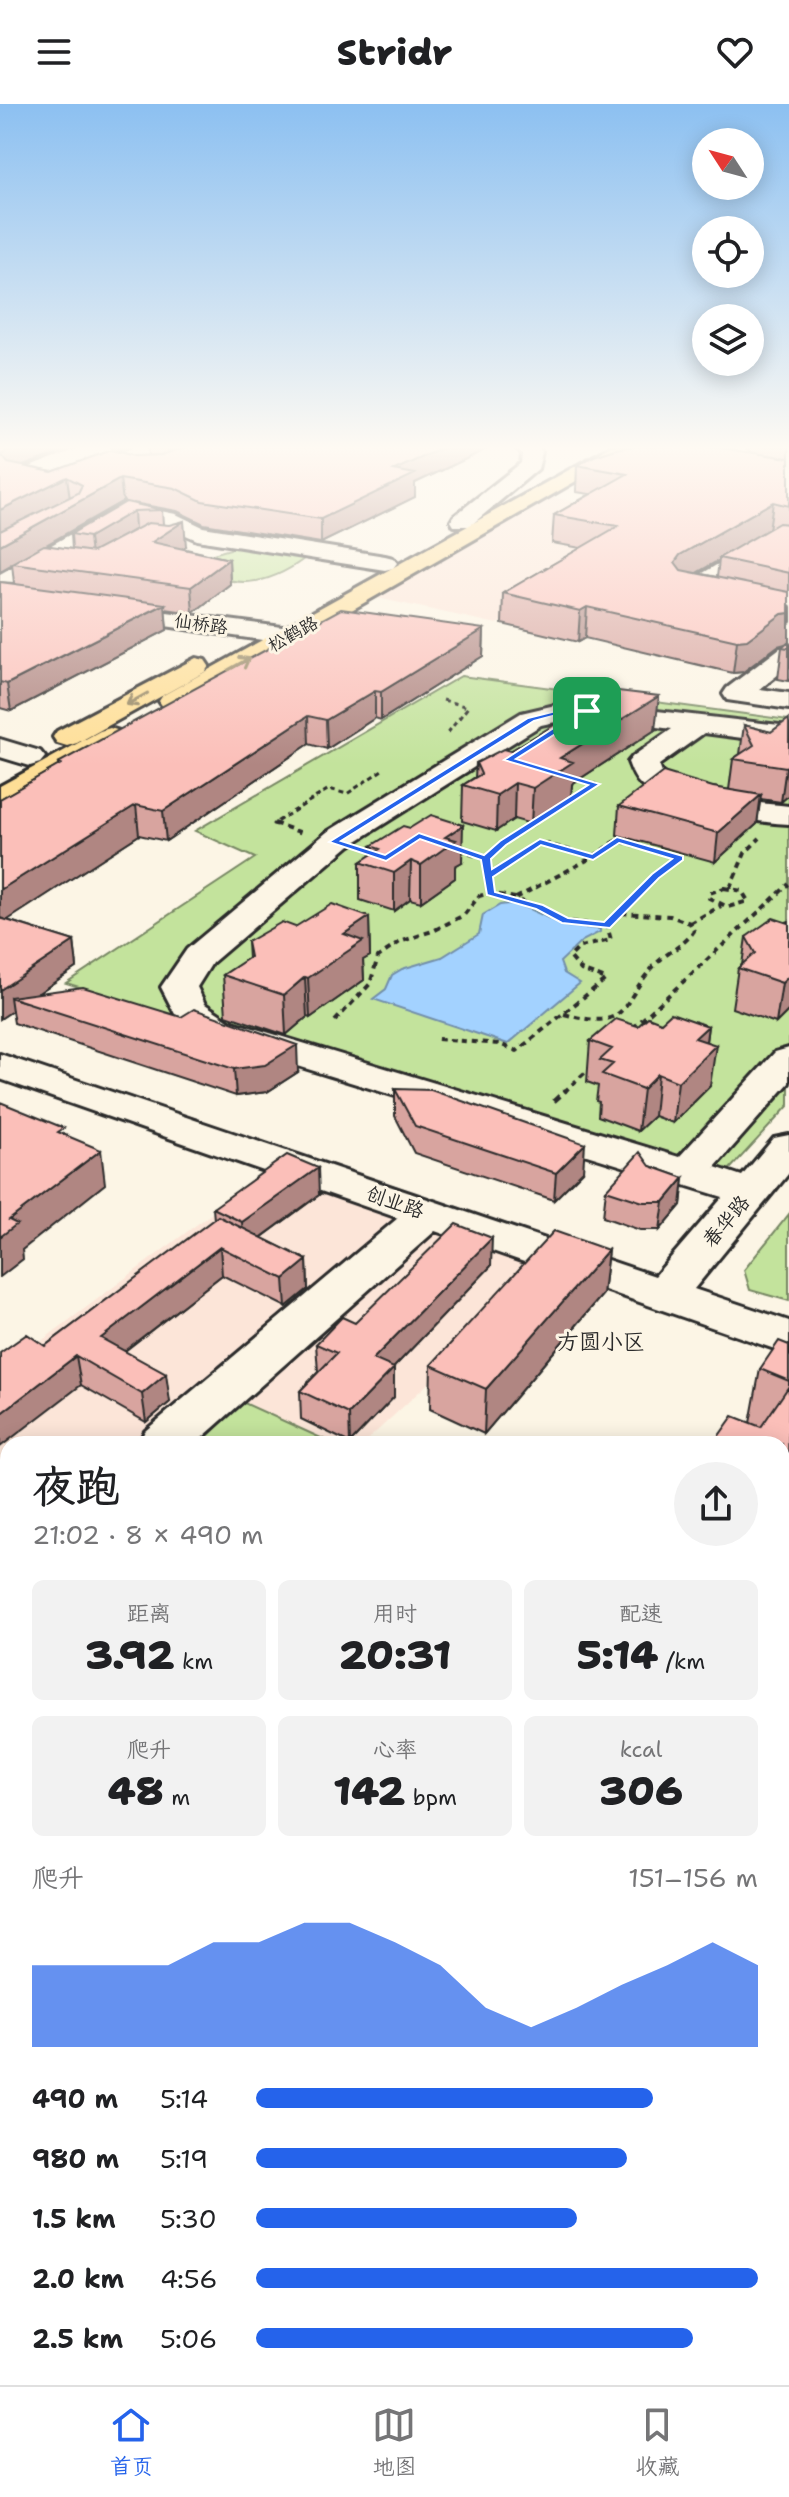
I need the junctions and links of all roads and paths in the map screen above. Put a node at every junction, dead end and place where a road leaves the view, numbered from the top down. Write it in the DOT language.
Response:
graph roads {
  1 [pos="52,552"];
  2 [pos="319,552"];
  3 [pos="404,552"];
  4 [pos="438,552"];
  5 [pos="751,552"];
  6 [pos="41,559"];
  7 [pos="385,563"];
  8 [pos="82,565"];
  9 [pos="5,593"];
  10 [pos="87,608"];
  11 [pos="789,614"];
  12 [pos="260,632"];
  13 [pos="290,636"];
  14 [pos="789,653"];
  15 [pos="443,700"];
  16 [pos="789,701"];
  17 [pos="699,724"];
  18 [pos="446,735"];
  19 [pos="789,735"];
  20 [pos="0,748"];
  21 [pos="30,757"];
  22 [pos="385,768"];
  23 [pos="0,774"];
  24 [pos="566,776"];
  25 [pos="0,798"];
  26 [pos="786,815"];
  27 [pos="334,842"];
  28 [pos="446,845"];
  29 [pos="593,857"];
  30 [pos="486,859"];
  31 [pos="488,876"];
  32 [pos="789,884"];
  33 [pos="730,888"];
  34 [pos="490,893"];
  35 [pos="515,898"];
  36 [pos="722,906"];
  37 [pos="620,913"];
  38 [pos="690,923"];
  39 [pos="607,926"];
  40 [pos="563,1014"];
  41 [pos="335,1021"];
  42 [pos="631,1030"];
  43 [pos="437,1039"];
  44 [pos="789,1060"];
  45 [pos="597,1061"];
  46 [pos="0,1066"];
  47 [pos="530,1124"];
  48 [pos="789,1147"];
  49 [pos="687,1173"];
  50 [pos="751,1192"];
  51 [pos="429,1214"];
  52 [pos="664,1295"];
  53 [pos="789,1338"];
  54 [pos="172,1436"];
  1 -- 6 [label="street"];
  2 -- 7 [label="street"];
  3 -- 7 [label="main road, 松鹤路"];
  4 -- 13 [label="main road, 松鹤路"];
  5 -- 11 [label="street"];
  6 -- 8 [label="street"];
  6 -- 9 [label="street"];
  7 -- 12 [label="main road, 松鹤路"];
  10 -- 12 [label="street, 仙桥路"];
  12 -- 13 [label="street, 仙桥路"];
  12 -- 21 [label="main road, 松鹤路, one-way"];
  25 -- 13 [label="main road, 松鹤路, one-way"];
  14 -- 16 [label="street"];
  15 -- 18 [label="path"];
  17 -- 19 [label="street"];
  17 -- 26 [label="street"];
  17 -- 27 [label="street"];
  20 -- 21 [label="street"];
  21 -- 23 [label="main road, 松鹤路"];
  22 -- 27 [label="path"];
  24 -- 30 [label="path"];
  26 -- 33 [label="path"];
  27 -- 47 [label="street"];
  28 -- 30 [label="path"];
  29 -- 31 [label="path"];
  29 -- 35 [label="path"];
  29 -- 37 [label="path"];
  30 -- 31 [label="path"];
  31 -- 34 [label="path"];
  32 -- 42 [label="path"];
  33 -- 36 [label="path"];
  33 -- 36 [label="path"];
  34 -- 35 [label="path"];
  34 -- 41 [label="path"];
  35 -- 39 [label="path"];
  36 -- 38 [label="path"];
  37 -- 38 [label="path"];
  37 -- 39 [label="path"];
  38 -- 40 [label="path"];
  39 -- 40 [label="path"];
  40 -- 43 [label="path"];
  44 -- 49 [label="street"];
  45 -- 47 [label="path"];
  46 -- 51 [label="street, 创业路"];
  47 -- 49 [label="street"];
  48 -- 50 [label="street, 春华路"];
  49 -- 50 [label="street"];
  50 -- 52 [label="street, 春华路"];
  51 -- 52 [label="street, 创业路"];
  51 -- 54 [label="street"];
  52 -- 53 [label="street, 创业路"];
}
